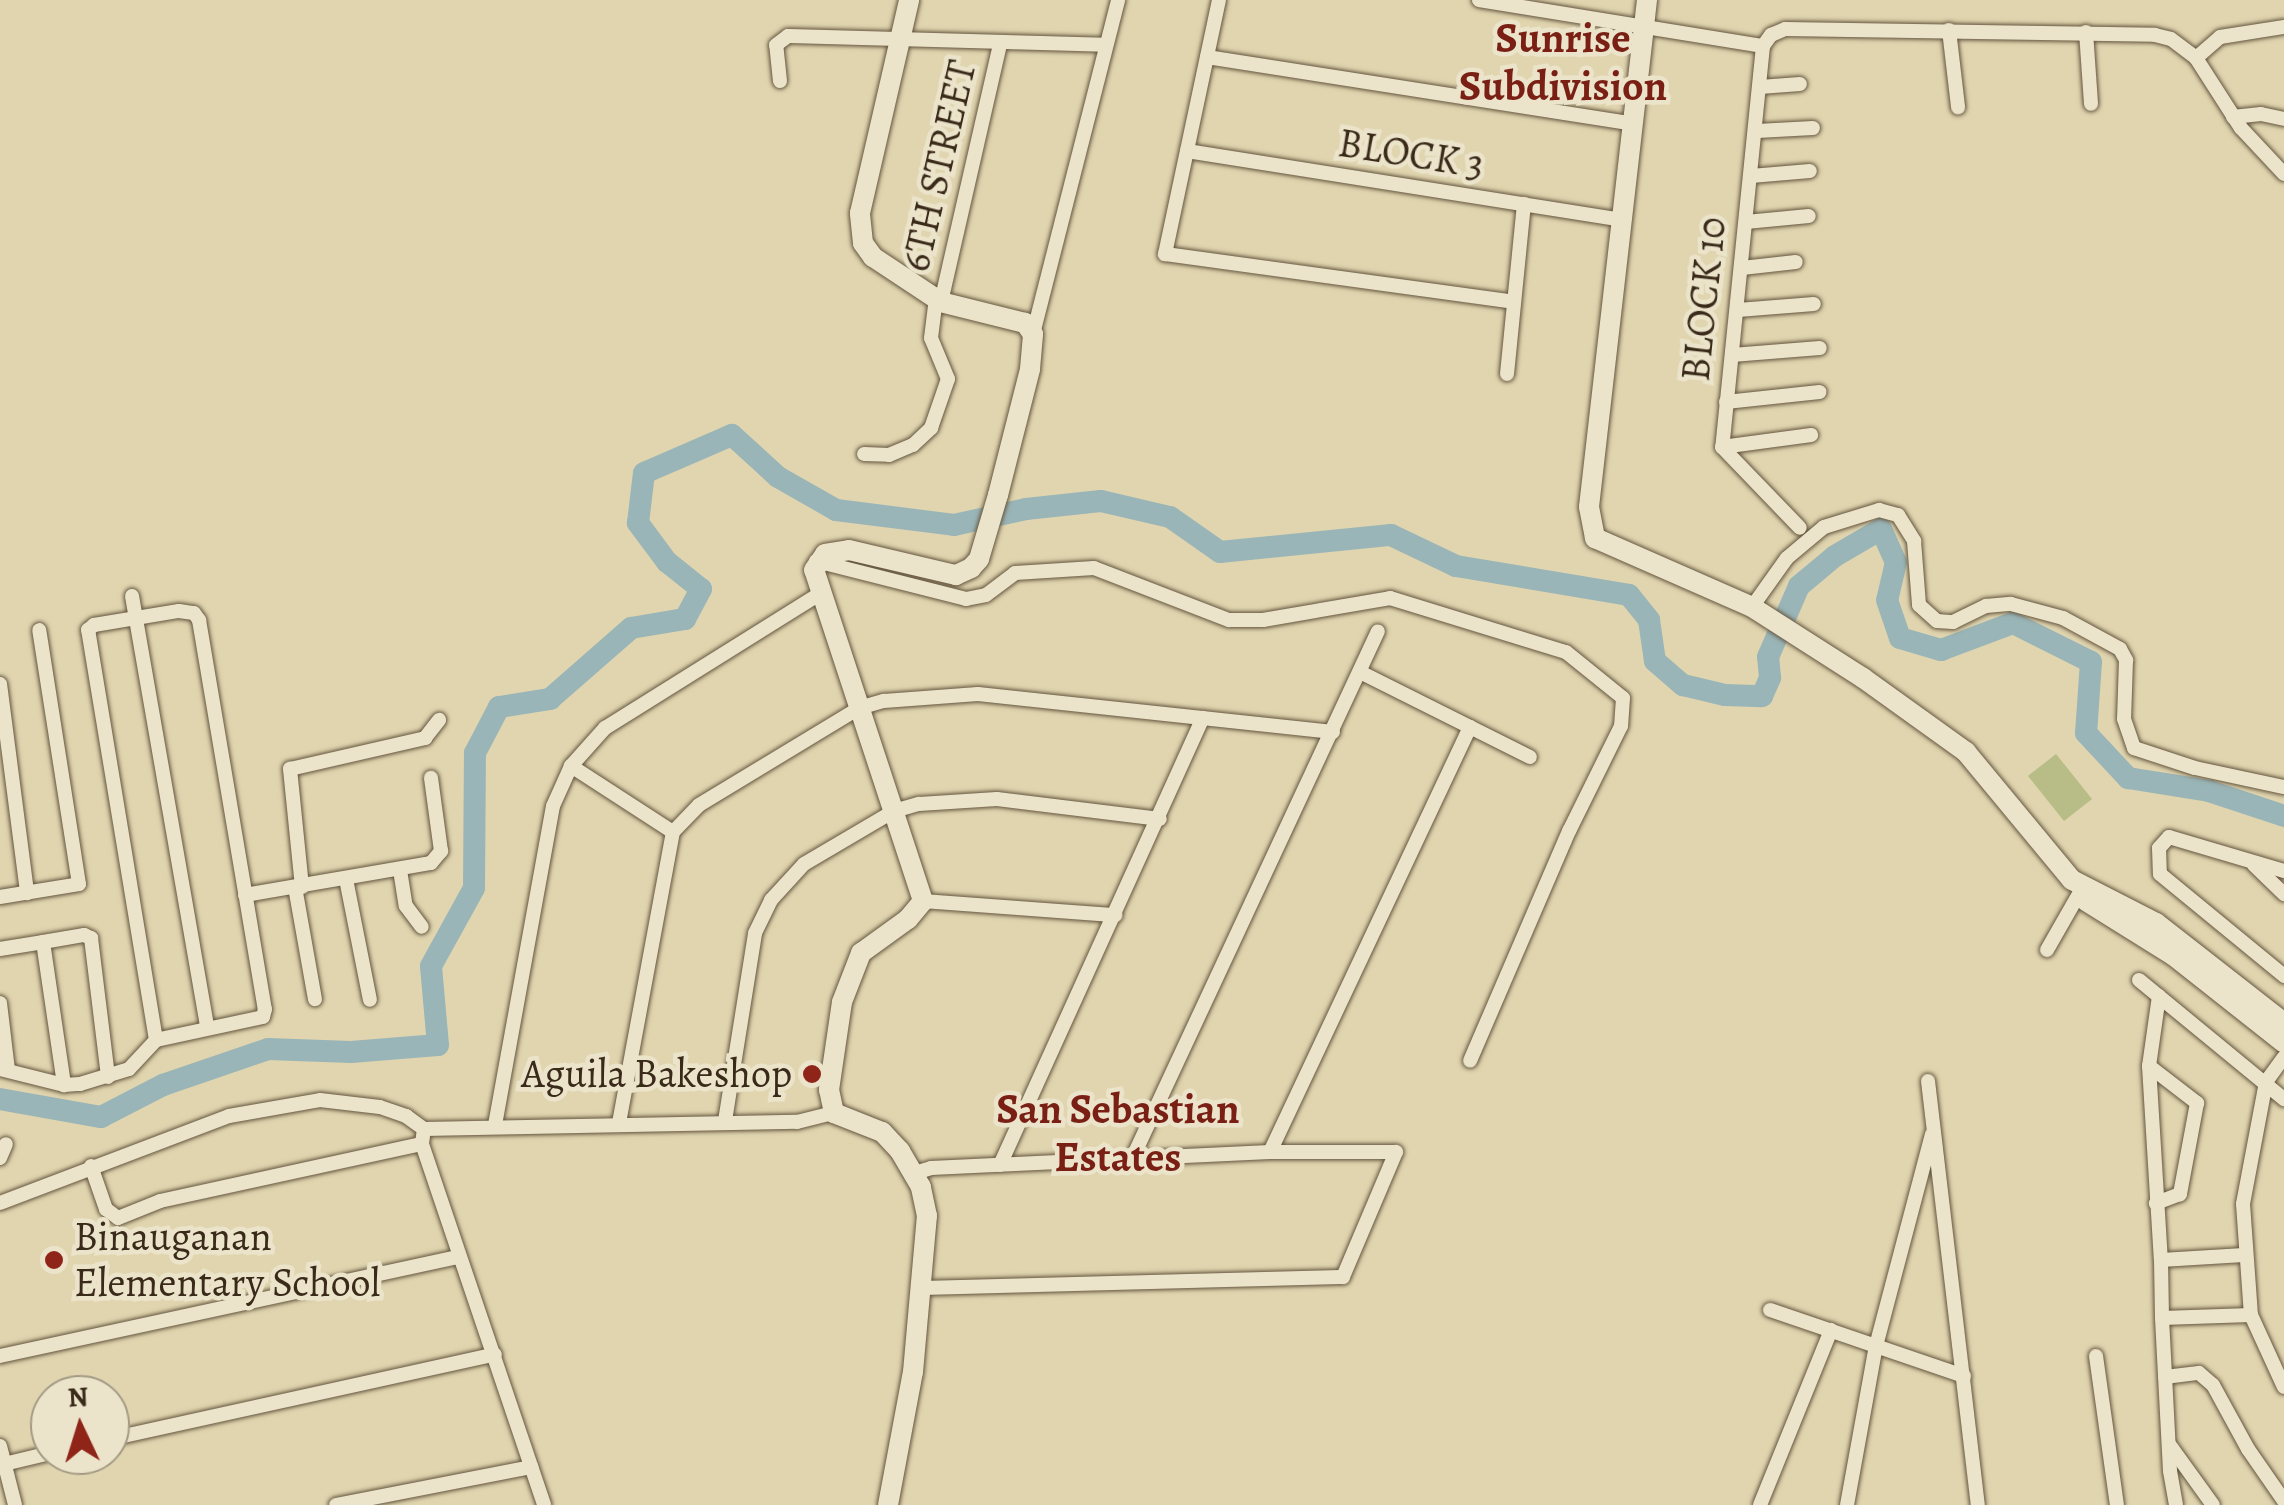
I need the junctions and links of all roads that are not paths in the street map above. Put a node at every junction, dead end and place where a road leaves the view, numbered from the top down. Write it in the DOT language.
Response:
graph roads {
  1 [pos="909,0"];
  2 [pos="1118,0"];
  3 [pos="1218,0"];
  4 [pos="1479,0"];
  5 [pos="1648,0"];
  6 [pos="2284,27"];
  7 [pos="1643,28"];
  8 [pos="1949,30"];
  9 [pos="2086,32"];
  10 [pos="898,37"];
  11 [pos="1000,44"];
  12 [pos="1106,46"];
  13 [pos="1763,46"];
  14 [pos="1207,57"];
  15 [pos="2196,58"];
  16 [pos="780,81"];
  17 [pos="1800,84"];
  18 [pos="1760,87"];
  19 [pos="2091,104"];
  20 [pos="1958,107"];
  21 [pos="2232,117"];
  22 [pos="2284,119"];
  23 [pos="1634,124"];
  24 [pos="1813,128"];
  25 [pos="1757,131"];
  26 [pos="1186,152"];
  27 [pos="1810,171"];
  28 [pos="2284,174"];
  29 [pos="1751,176"];
  30 [pos="1524,204"];
  31 [pos="1809,216"];
  32 [pos="1624,220"];
  33 [pos="1746,222"];
  34 [pos="1796,262"];
  35 [pos="1742,268"];
  36 [pos="938,300"];
  37 [pos="1514,302"];
  38 [pos="1814,304"];
  39 [pos="1738,310"];
  40 [pos="1033,334"];
  41 [pos="1820,348"];
  42 [pos="1732,355"];
  43 [pos="1507,374"];
  44 [pos="1819,392"];
  45 [pos="1726,402"];
  46 [pos="1811,435"];
  47 [pos="1722,446"];
  48 [pos="864,454"];
  49 [pos="1800,528"];
  50 [pos="816,561"];
  51 [pos="818,595"];
  52 [pos="132,596"];
  53 [pos="1756,610"];
  54 [pos="138,617"];
  55 [pos="39,630"];
  56 [pos="1378,631"];
  57 [pos="1360,672"];
  58 [pos="0,684"];
  59 [pos="859,708"];
  60 [pos="1203,718"];
  61 [pos="439,720"];
  62 [pos="1470,727"];
  63 [pos="1333,732"];
  64 [pos="1530,758"];
  65 [pos="571,766"];
  66 [pos="431,778"];
  67 [pos="2284,788"];
  68 [pos="894,811"];
  69 [pos="1160,819"];
  70 [pos="673,832"];
  71 [pos="2250,861"];
  72 [pos="400,870"];
  73 [pos="2284,870"];
  74 [pos="346,879"];
  75 [pos="299,887"];
  76 [pos="2077,887"];
  77 [pos="27,893"];
  78 [pos="2284,894"];
  79 [pos="245,895"];
  80 [pos="0,896"];
  81 [pos="922,901"];
  82 [pos="2115,914"];
  83 [pos="1115,915"];
  84 [pos="422,927"];
  85 [pos="44,942"];
  86 [pos="0,949"];
  87 [pos="2047,950"];
  88 [pos="2284,976"];
  89 [pos="2139,980"];
  90 [pos="2159,996"];
  91 [pos="315,999"];
  92 [pos="370,1000"];
  93 [pos="0,1003"];
  94 [pos="2284,1023"];
  95 [pos="206,1027"];
  96 [pos="156,1040"];
  97 [pos="2284,1044"];
  98 [pos="2284,1057"];
  99 [pos="1470,1061"];
  100 [pos="2149,1066"];
  101 [pos="4,1070"];
  102 [pos="108,1076"];
  103 [pos="1928,1081"];
  104 [pos="2266,1082"];
  105 [pos="64,1085"];
  106 [pos="2284,1099"];
  107 [pos="834,1114"];
  108 [pos="726,1121"];
  109 [pos="619,1123"];
  110 [pos="1935,1124"];
  111 [pos="494,1125"];
  112 [pos="423,1136"];
  113 [pos="1270,1152"];
  114 [pos="1132,1158"];
  115 [pos="1000,1165"];
  116 [pos="91,1166"];
  117 [pos="915,1174"];
  118 [pos="0,1202"];
  119 [pos="2156,1203"];
  120 [pos="2244,1255"];
  121 [pos="459,1257"];
  122 [pos="2162,1260"];
  123 [pos="920,1288"];
  124 [pos="1770,1310"];
  125 [pos="2251,1315"];
  126 [pos="2162,1318"];
  127 [pos="1830,1330"];
  128 [pos="1876,1346"];
  129 [pos="494,1354"];
  130 [pos="0,1356"];
  131 [pos="2096,1356"];
  132 [pos="1964,1376"];
  133 [pos="2166,1377"];
  134 [pos="2284,1387"];
  135 [pos="130,1434"];
  136 [pos="2169,1443"];
  137 [pos="0,1446"];
  138 [pos="30,1458"];
  139 [pos="2,1464"];
  140 [pos="531,1467"];
  141 [pos="2284,1501"];
  142 [pos="15,1505"];
  143 [pos="336,1505"];
  144 [pos="544,1505"];
  145 [pos="888,1505"];
  146 [pos="1760,1505"];
  147 [pos="1847,1505"];
  148 [pos="1978,1505"];
  149 [pos="2117,1505"];
  150 [pos="2176,1505"];
  151 [pos="2213,1505"];
  1 -- 10 [label="street"];
  2 -- 12 [label="street"];
  3 -- 14 [label="street"];
  4 -- 7 [label="street"];
  5 -- 7 [label="street"];
  6 -- 15 [label="street"];
  7 -- 13 [label="street"];
  7 -- 23 [label="street"];
  8 -- 9 [label="street"];
  8 -- 13 [label="street"];
  8 -- 20 [label="street"];
  9 -- 15 [label="street"];
  9 -- 19 [label="street"];
  10 -- 11 [label="street"];
  10 -- 16 [label="street"];
  10 -- 36 [label="street"];
  11 -- 12 [label="street"];
  11 -- 36 [label="street, 6TH STREET"];
  12 -- 40 [label="street"];
  13 -- 18 [label="street, BLOCK 10"];
  14 -- 23 [label="street"];
  14 -- 26 [label="street"];
  15 -- 21 [label="street"];
  17 -- 18 [label="street"];
  18 -- 25 [label="street, BLOCK 10"];
  21 -- 22 [label="street"];
  21 -- 28 [label="street"];
  23 -- 32 [label="street"];
  24 -- 25 [label="street"];
  25 -- 29 [label="street, BLOCK 10"];
  26 -- 30 [label="street, BLOCK 3"];
  26 -- 37 [label="street"];
  27 -- 29 [label="street"];
  29 -- 33 [label="street, BLOCK 10"];
  30 -- 32 [label="street, BLOCK 3"];
  30 -- 37 [label="street"];
  31 -- 33 [label="street"];
  32 -- 53 [label="street"];
  33 -- 35 [label="street, BLOCK 10"];
  34 -- 35 [label="street"];
  35 -- 39 [label="street, BLOCK 10"];
  36 -- 40 [label="street"];
  36 -- 48 [label="street, 6TH STREET"];
  37 -- 43 [label="street"];
  38 -- 39 [label="street"];
  39 -- 42 [label="street, BLOCK 10"];
  40 -- 50 [label="street"];
  41 -- 42 [label="street"];
  42 -- 45 [label="street, BLOCK 10"];
  44 -- 45 [label="street"];
  45 -- 47 [label="street, BLOCK 10"];
  46 -- 47 [label="street"];
  47 -- 49 [label="street"];
  50 -- 51 [label="street"];
  50 -- 99 [label="street"];
  51 -- 59 [label="street"];
  51 -- 65 [label="street"];
  52 -- 54 [label="street"];
  53 -- 67 [label="street"];
  53 -- 76 [label="street"];
  54 -- 79 [label="street"];
  54 -- 95 [label="street"];
  54 -- 96 [label="street"];
  55 -- 77 [label="street"];
  56 -- 57 [label="street"];
  57 -- 62 [label="street"];
  57 -- 63 [label="street"];
  58 -- 77 [label="street"];
  59 -- 60 [label="street"];
  59 -- 68 [label="street"];
  59 -- 70 [label="street"];
  60 -- 63 [label="street"];
  60 -- 69 [label="street"];
  61 -- 75 [label="street"];
  62 -- 64 [label="street"];
  62 -- 113 [label="street"];
  63 -- 114 [label="street"];
  65 -- 70 [label="street"];
  65 -- 111 [label="street"];
  66 -- 72 [label="street"];
  68 -- 69 [label="street"];
  68 -- 81 [label="street"];
  68 -- 108 [label="street"];
  69 -- 83 [label="street"];
  70 -- 109 [label="street"];
  71 -- 73 [label="street"];
  71 -- 78 [label="street"];
  71 -- 88 [label="street"];
  72 -- 74 [label="street"];
  72 -- 84 [label="street"];
  74 -- 75 [label="street"];
  74 -- 92 [label="street"];
  75 -- 79 [label="street"];
  75 -- 91 [label="street"];
  76 -- 82 [label="street"];
  76 -- 87 [label="street"];
  77 -- 80 [label="street"];
  79 -- 95 [label="street"];
  81 -- 83 [label="street"];
  81 -- 107 [label="street"];
  82 -- 94 [label="street"];
  82 -- 97 [label="street"];
  83 -- 115 [label="street"];
  85 -- 86 [label="street"];
  85 -- 102 [label="street"];
  85 -- 105 [label="street"];
  89 -- 90 [label="street"];
  90 -- 100 [label="street"];
  90 -- 104 [label="street"];
  93 -- 101 [label="street"];
  95 -- 96 [label="street"];
  96 -- 102 [label="street"];
  98 -- 104 [label="street"];
  100 -- 119 [label="street"];
  100 -- 119 [label="street"];
  101 -- 105 [label="street"];
  102 -- 105 [label="street"];
  103 -- 110 [label="street"];
  104 -- 106 [label="street"];
  104 -- 120 [label="street"];
  107 -- 108 [label="street"];
  107 -- 117 [label="street"];
  108 -- 109 [label="street"];
  109 -- 111 [label="street"];
  110 -- 128 [label="street"];
  110 -- 132 [label="street"];
  111 -- 112 [label="street"];
  112 -- 116 [label="street"];
  112 -- 116 [label="street"];
  112 -- 121 [label="street"];
  113 -- 114 [label="street"];
  113 -- 123 [label="street"];
  114 -- 115 [label="street"];
  115 -- 117 [label="street"];
  116 -- 118 [label="street"];
  117 -- 123 [label="street"];
  119 -- 122 [label="street"];
  120 -- 122 [label="street"];
  120 -- 125 [label="street"];
  121 -- 129 [label="street"];
  121 -- 130 [label="street"];
  122 -- 126 [label="street"];
  123 -- 145 [label="street"];
  124 -- 127 [label="street"];
  125 -- 126 [label="street"];
  125 -- 134 [label="street"];
  126 -- 133 [label="street"];
  127 -- 128 [label="street"];
  127 -- 146 [label="street"];
  128 -- 132 [label="street"];
  128 -- 147 [label="street"];
  129 -- 135 [label="street"];
  129 -- 140 [label="street"];
  131 -- 149 [label="street"];
  132 -- 148 [label="street"];
  133 -- 136 [label="street"];
  133 -- 141 [label="street"];
  136 -- 150 [label="street"];
  136 -- 151 [label="street"];
  137 -- 139 [label="street"];
  138 -- 139 [label="street"];
  139 -- 142 [label="street"];
  140 -- 143 [label="street"];
  140 -- 144 [label="street"];
}
